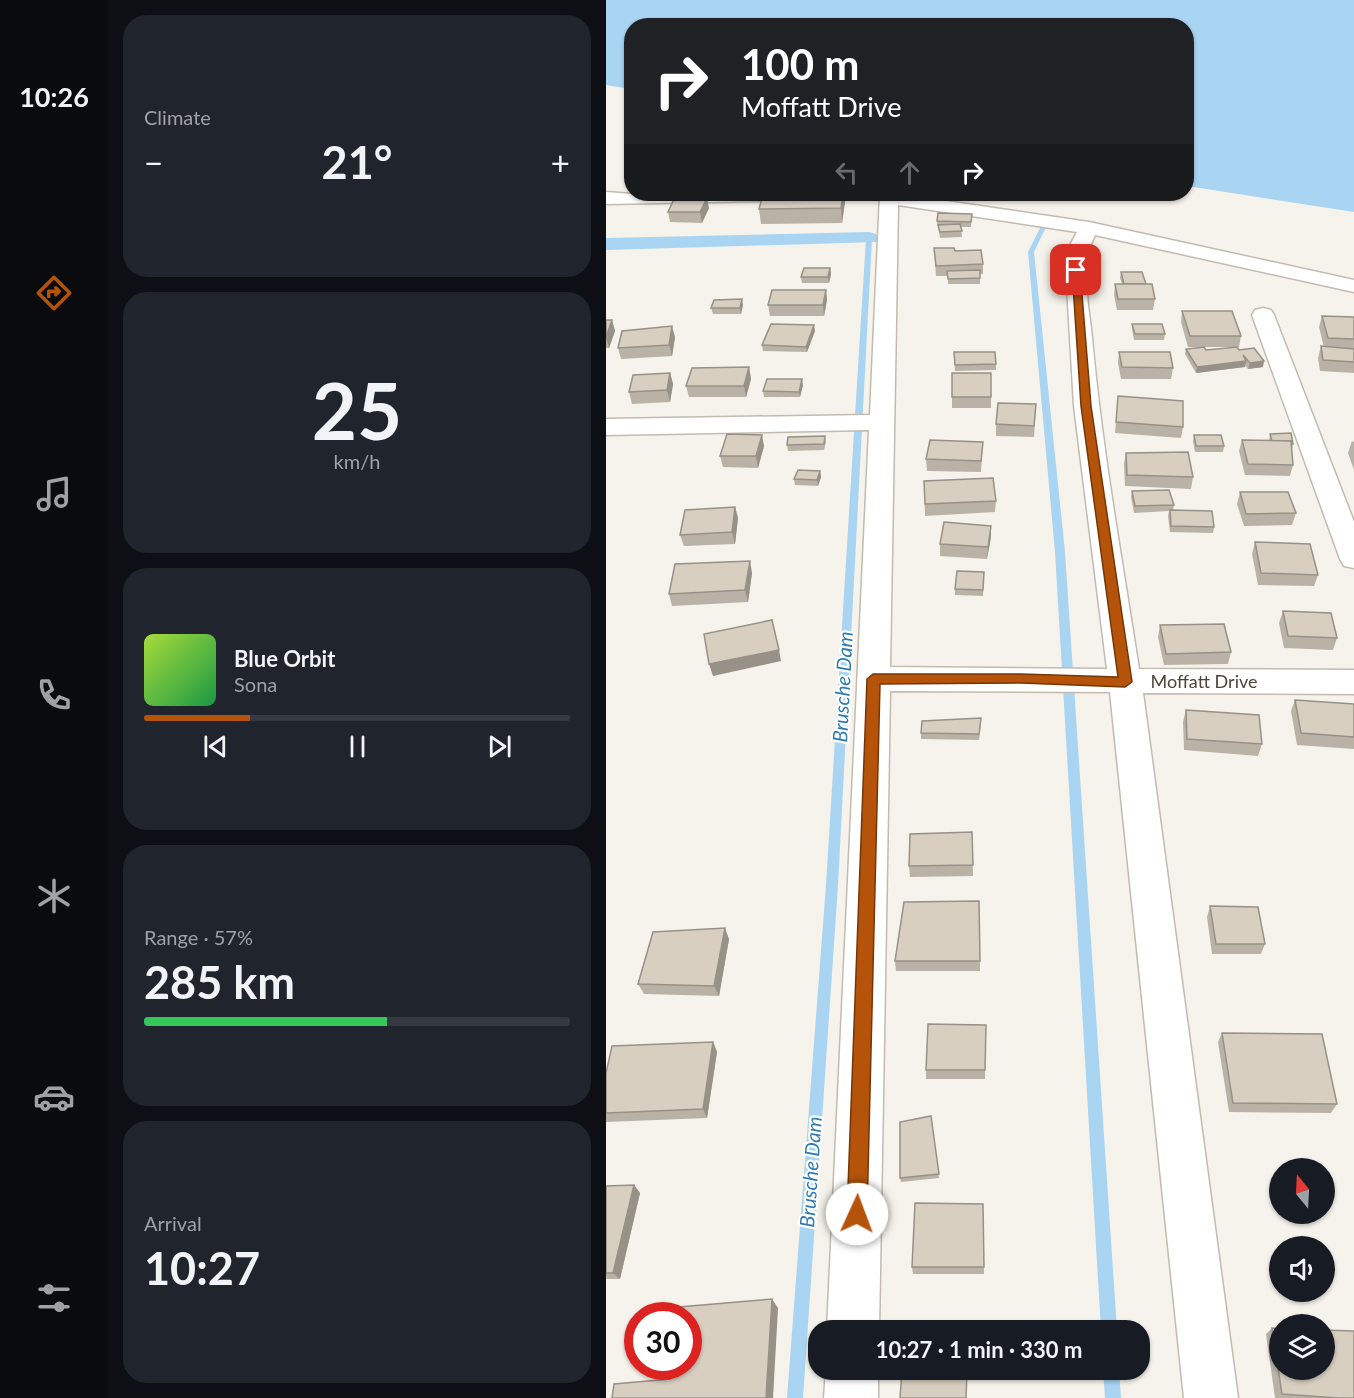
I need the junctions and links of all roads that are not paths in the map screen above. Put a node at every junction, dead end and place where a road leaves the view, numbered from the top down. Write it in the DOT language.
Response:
graph roads {
  1 [pos="606,198"];
  2 [pos="624,198"];
  3 [pos="889,201"];
  4 [pos="920,201"];
  5 [pos="1089,228"];
  6 [pos="1354,286"];
  7 [pos="1263,315"];
  8 [pos="876,422"];
  9 [pos="606,427"];
  10 [pos="1354,559"];
  11 [pos="873,679"];
  12 [pos="1114,681"];
  13 [pos="1354,682"];
  14 [pos="853,1320"];
  15 [pos="852,1380"];
  16 [pos="851,1398"];
  17 [pos="1211,1398"];
  1 -- 2 [label="street"];
  3 -- 8 [label="street"];
  4 -- 5 [label="street"];
  5 -- 6 [label="street"];
  5 -- 12 [label="street"];
  7 -- 10 [label="street"];
  8 -- 9 [label="street"];
  8 -- 11 [label="street"];
  11 -- 12 [label="street, Moffatt Drive"];
  11 -- 14 [label="street"];
  12 -- 13 [label="street, Moffatt Drive"];
  12 -- 17 [label="street"];
  15 -- 16 [label="street"];
}
